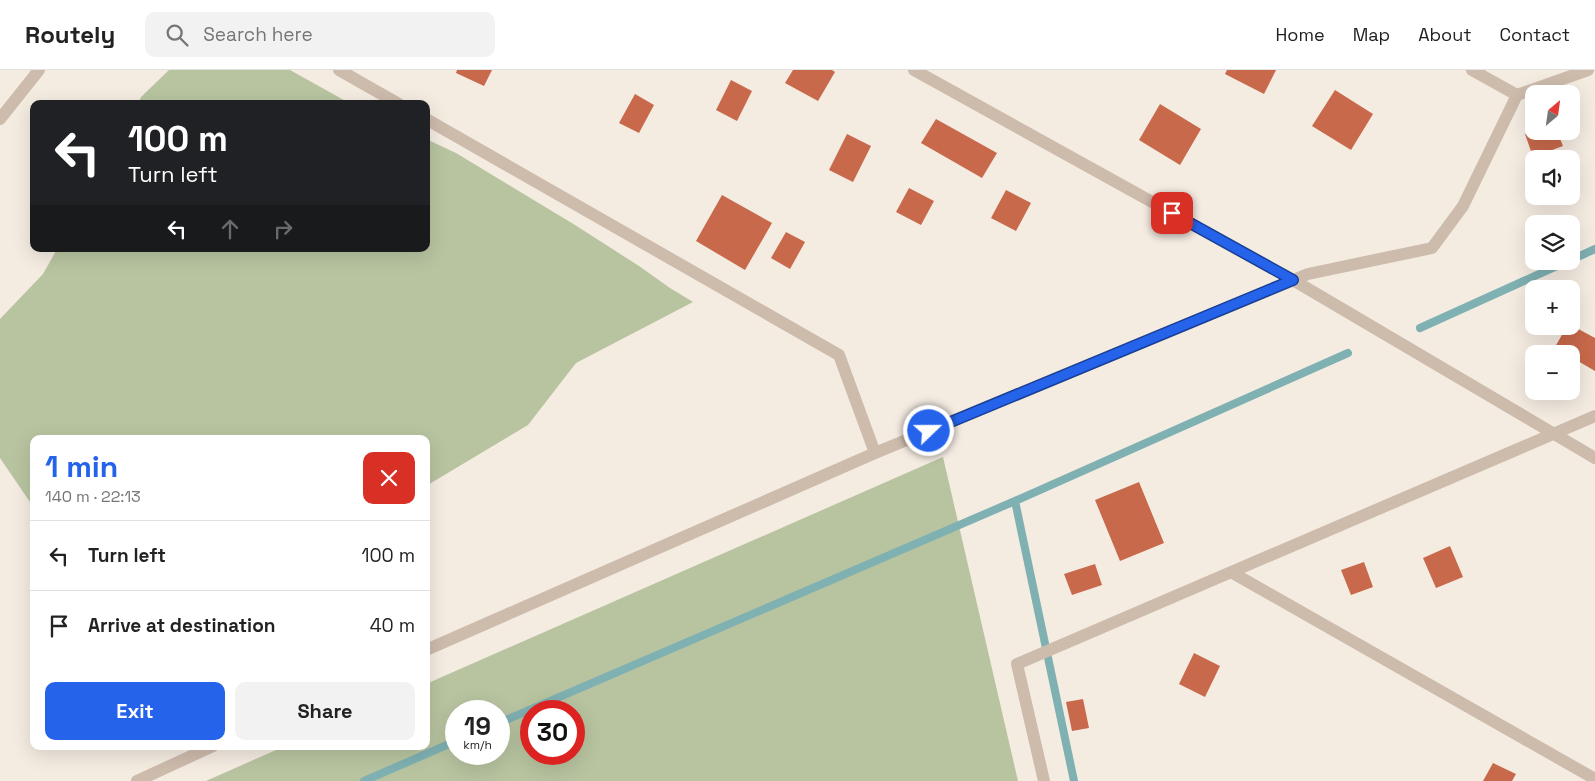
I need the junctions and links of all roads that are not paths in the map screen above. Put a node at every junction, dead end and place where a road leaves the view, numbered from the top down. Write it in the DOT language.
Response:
graph roads {
  1 [pos="39,70"];
  2 [pos="340,70"];
  3 [pos="914,70"];
  4 [pos="1472,70"];
  5 [pos="1588,70"];
  6 [pos="1517,95"];
  7 [pos="392,100"];
  8 [pos="0,119"];
  9 [pos="430,121"];
  10 [pos="1293,280"];
  11 [pos="1595,416"];
  12 [pos="1552,434"];
  13 [pos="874,454"];
  14 [pos="1595,458"];
  15 [pos="1231,572"];
  16 [pos="430,648"];
  17 [pos="204,750"];
  18 [pos="1595,778"];
  19 [pos="137,781"];
  20 [pos="1044,781"];
  1 -- 8 [label="street"];
  2 -- 7 [label="street"];
  3 -- 10 [label="street"];
  4 -- 6 [label="street"];
  5 -- 6 [label="street"];
  6 -- 10 [label="street"];
  9 -- 13 [label="street"];
  10 -- 12 [label="street"];
  10 -- 13 [label="street"];
  11 -- 12 [label="street"];
  12 -- 14 [label="street"];
  12 -- 15 [label="street"];
  13 -- 16 [label="street"];
  15 -- 18 [label="street"];
  15 -- 20 [label="street"];
  17 -- 19 [label="street"];
}
